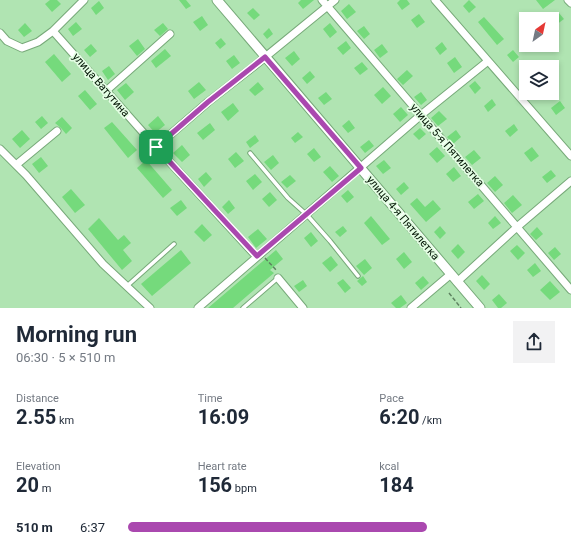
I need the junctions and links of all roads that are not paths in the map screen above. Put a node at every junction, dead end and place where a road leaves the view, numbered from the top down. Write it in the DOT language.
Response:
graph roads {
  1 [pos="84,0"];
  2 [pos="217,0"];
  3 [pos="322,0"];
  4 [pos="335,0"];
  5 [pos="435,0"];
  6 [pos="568,0"];
  7 [pos="571,3"];
  8 [pos="327,6"];
  9 [pos="53,31"];
  10 [pos="0,33"];
  11 [pos="170,34"];
  12 [pos="265,57"];
  13 [pos="488,61"];
  14 [pos="106,91"];
  15 [pos="421,115"];
  16 [pos="57,131"];
  17 [pos="156,147"];
  18 [pos="0,149"];
  19 [pos="250,153"];
  20 [pos="571,156"];
  21 [pos="16,165"];
  22 [pos="361,168"];
  23 [pos="571,181"];
  24 [pos="307,215"];
  25 [pos="517,227"];
  26 [pos="174,244"];
  27 [pos="259,255"];
  28 [pos="451,274"];
  29 [pos="358,276"];
  30 [pos="278,278"];
  31 [pos="457,282"];
  32 [pos="127,286"];
  33 [pos="571,290"];
  34 [pos="150,308"];
  35 [pos="198,308"];
  36 [pos="243,308"];
  37 [pos="303,308"];
  38 [pos="411,308"];
  39 [pos="480,308"];
  1 -- 9 [label="street"];
  2 -- 12 [label="street, улица 4-я Пятилетка"];
  3 -- 8 [label="street, улица 5-я Пятилетка"];
  4 -- 8 [label="street"];
  5 -- 13 [label="street"];
  6 -- 7 [label="street"];
  8 -- 12 [label="street"];
  8 -- 15 [label="street, улица 5-я Пятилетка"];
  9 -- 10 [label="street"];
  9 -- 14 [label="street, улица Ватутина"];
  11 -- 14 [label="street"];
  12 -- 17 [label="street"];
  12 -- 22 [label="street, улица 4-я Пятилетка"];
  13 -- 15 [label="street"];
  13 -- 20 [label="street"];
  14 -- 17 [label="street, улица Ватутина"];
  15 -- 22 [label="street"];
  15 -- 25 [label="street, улица 5-я Пятилетка"];
  16 -- 21 [label="street"];
  17 -- 27 [label="street, улица Ватутина"];
  18 -- 21 [label="street"];
  19 -- 24 [label="lane"];
  21 -- 32 [label="street"];
  22 -- 24 [label="street"];
  22 -- 28 [label="street, улица 4-я Пятилетка"];
  23 -- 25 [label="street"];
  24 -- 27 [label="street"];
  24 -- 29 [label="lane"];
  25 -- 31 [label="street"];
  25 -- 33 [label="street, улица 5-я Пятилетка"];
  26 -- 32 [label="lane"];
  27 -- 35 [label="street"];
  28 -- 31 [label="street, улица 4-я Пятилетка"];
  28 -- 38 [label="street"];
  30 -- 36 [label="lane"];
  30 -- 37 [label="street"];
  31 -- 39 [label="street, улица 4-я Пятилетка"];
  32 -- 34 [label="street"];
}
